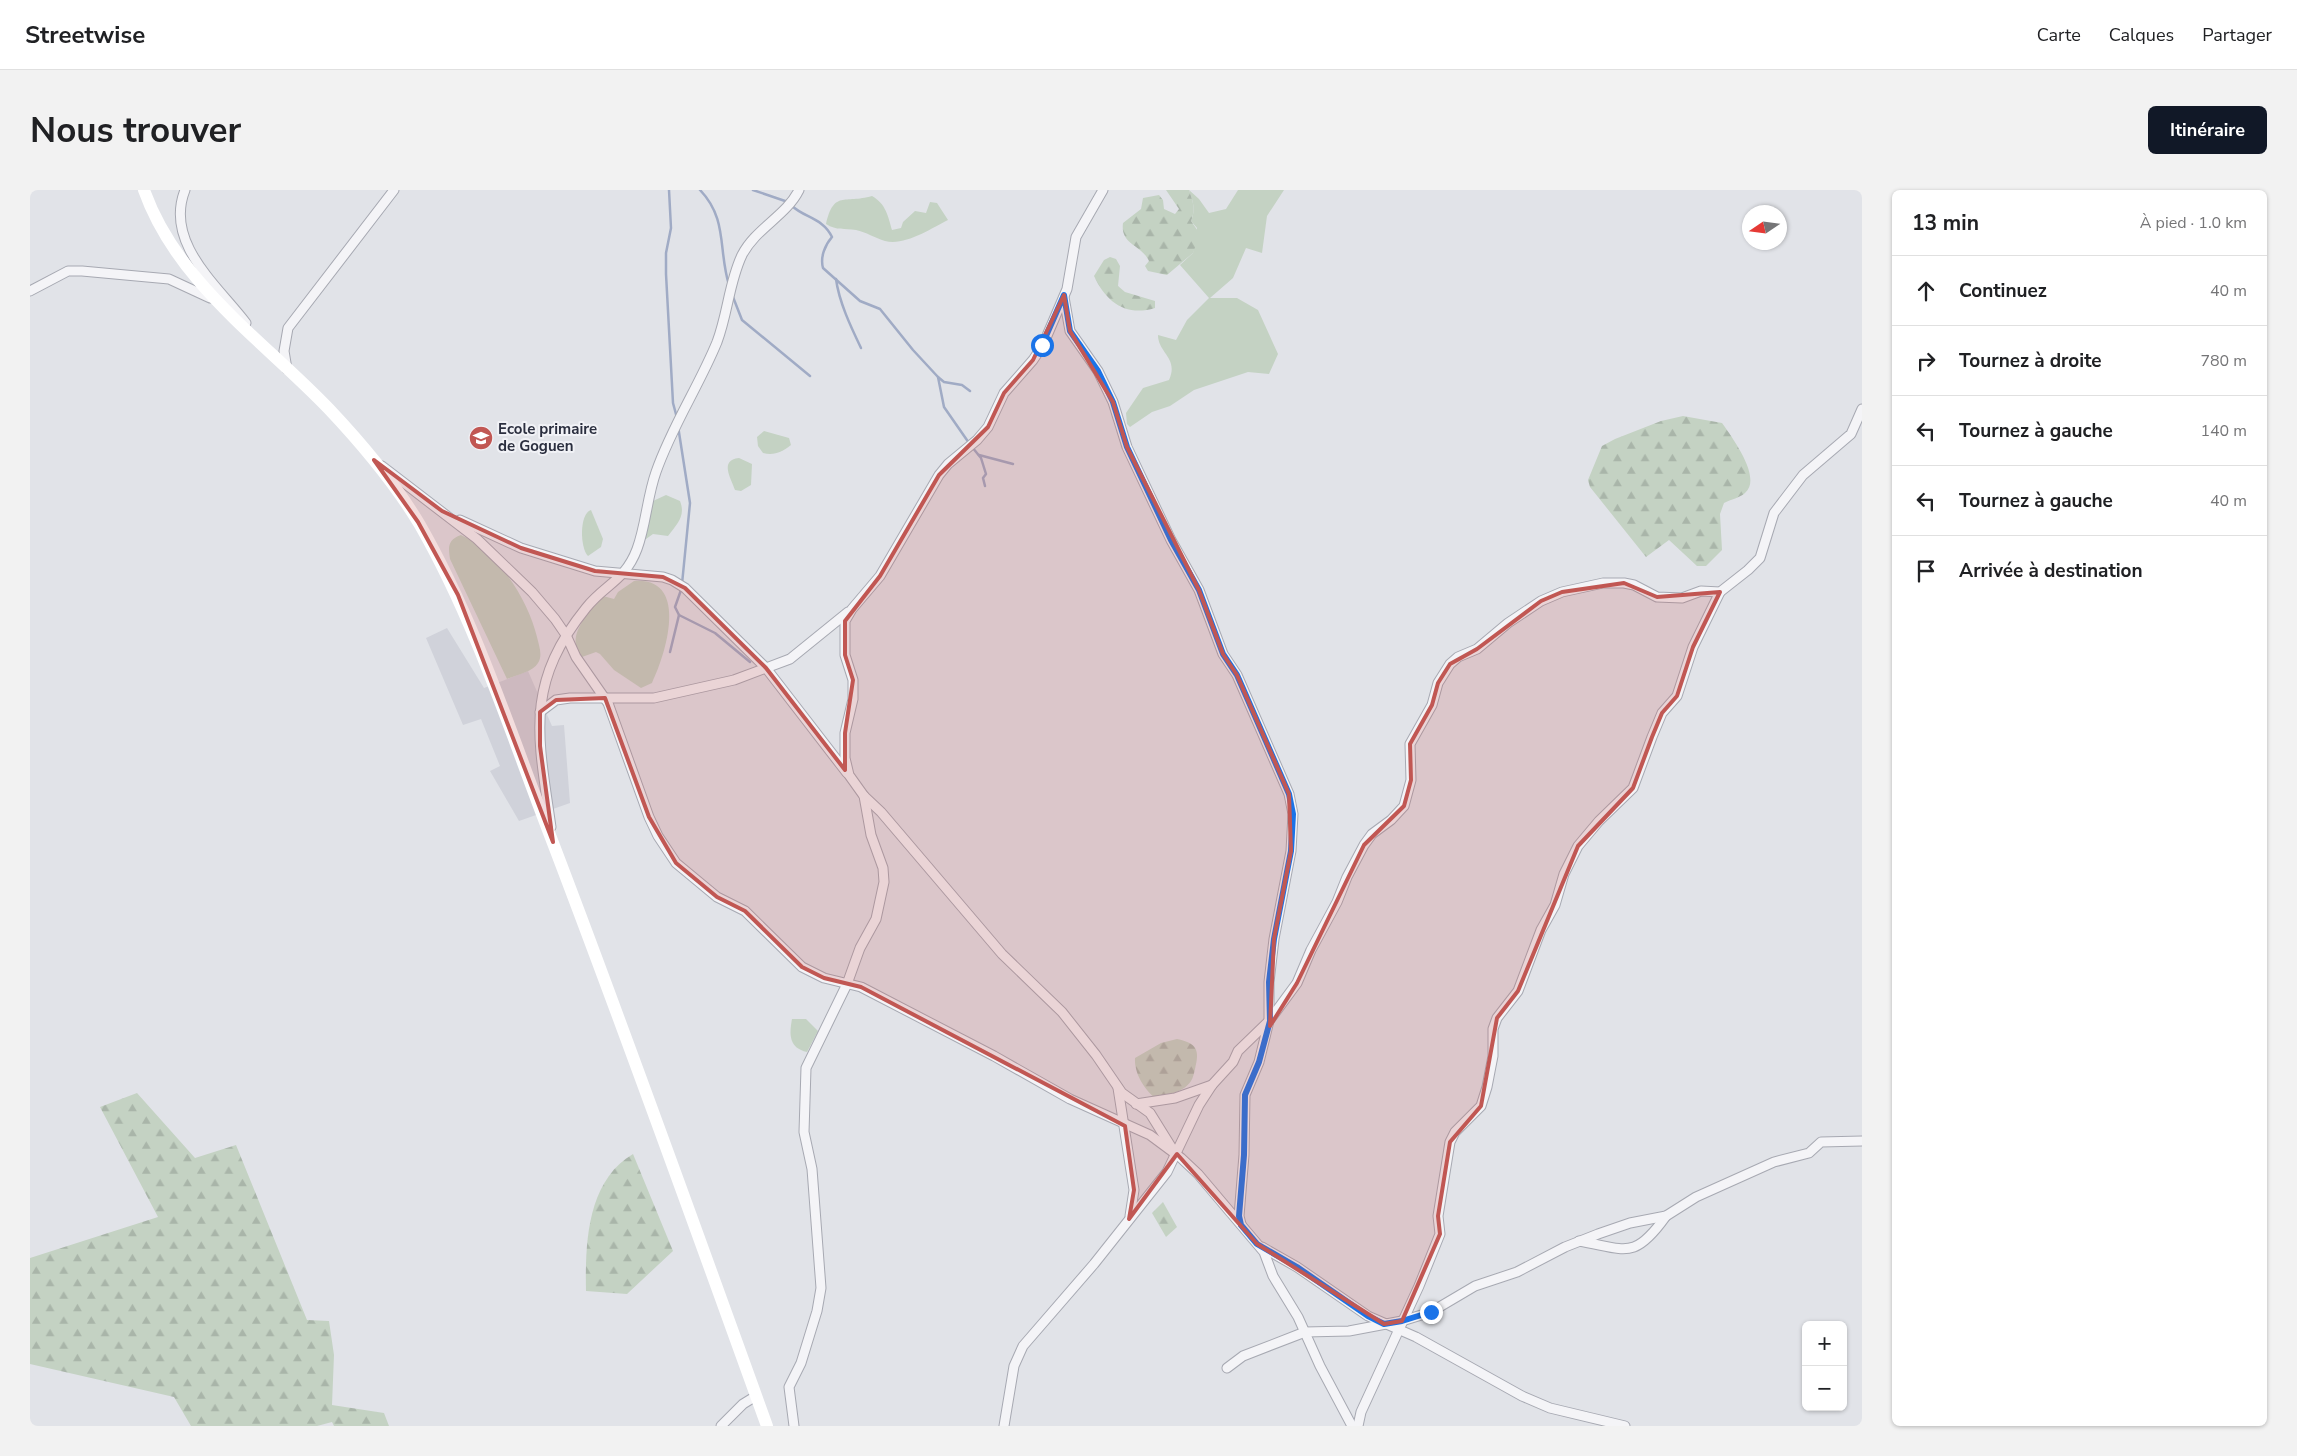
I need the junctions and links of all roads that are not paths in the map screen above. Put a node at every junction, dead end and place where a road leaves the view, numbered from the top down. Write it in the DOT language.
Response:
graph roads {
  1 [pos="144,190"];
  2 [pos="185,190"];
  3 [pos="394,190"];
  4 [pos="800,190"];
  5 [pos="1102,190"];
  6 [pos="185,242"];
  7 [pos="188,267"];
  8 [pos="30,291"];
  9 [pos="1064,295"];
  10 [pos="213,299"];
  11 [pos="263,346"];
  12 [pos="287,369"];
  13 [pos="1862,409"];
  14 [pos="374,460"];
  15 [pos="442,511"];
  16 [pos="623,574"];
  17 [pos="1720,592"];
  18 [pos="852,609"];
  19 [pos="566,635"];
  20 [pos="766,668"];
  21 [pos="604,698"];
  22 [pos="540,712"];
  23 [pos="849,775"];
  24 [pos="864,796"];
  25 [pos="553,842"];
  26 [pos="847,984"];
  27 [pos="1270,1021"];
  28 [pos="1212,1085"];
  29 [pos="1118,1088"];
  30 [pos="1136,1104"];
  31 [pos="1125,1125"];
  32 [pos="1862,1142"];
  33 [pos="1176,1154"];
  34 [pos="1666,1216"];
  35 [pos="1129,1219"];
  36 [pos="1241,1225"];
  37 [pos="1579,1242"];
  38 [pos="1257,1244"];
  39 [pos="1384,1324"];
  40 [pos="1400,1325"];
  41 [pos="1306,1332"];
  42 [pos="1227,1368"];
  43 [pos="756,1396"];
  44 [pos="721,1426"];
  45 [pos="767,1426"];
  46 [pos="794,1426"];
  47 [pos="1004,1426"];
  48 [pos="1352,1426"];
  49 [pos="1358,1426"];
  50 [pos="1625,1426"];
  1 -- 7 [label="street"];
  2 -- 6 [label="street"];
  3 -- 12 [label="street"];
  4 -- 16 [label="street"];
  5 -- 9 [label="street"];
  6 -- 7 [label="street"];
  6 -- 11 [label="street"];
  7 -- 10 [label="street"];
  8 -- 10 [label="street"];
  9 -- 18 [label="street"];
  9 -- 27 [label="street"];
  10 -- 11 [label="street"];
  11 -- 12 [label="street"];
  12 -- 14 [label="street"];
  13 -- 17 [label="street"];
  14 -- 15 [label="street"];
  14 -- 25 [label="street"];
  15 -- 16 [label="street"];
  15 -- 19 [label="street"];
  16 -- 19 [label="street"];
  16 -- 20 [label="street"];
  17 -- 27 [label="street"];
  17 -- 40 [label="street"];
  18 -- 20 [label="street"];
  18 -- 23 [label="street"];
  19 -- 21 [label="street"];
  19 -- 22 [label="street"];
  20 -- 21 [label="street"];
  20 -- 23 [label="street"];
  21 -- 22 [label="street"];
  21 -- 26 [label="street"];
  22 -- 25 [label="street"];
  23 -- 24 [label="street"];
  24 -- 26 [label="street"];
  24 -- 29 [label="street"];
  25 -- 43 [label="street"];
  26 -- 31 [label="street"];
  26 -- 46 [label="street"];
  27 -- 28 [label="street"];
  27 -- 36 [label="street"];
  28 -- 30 [label="street"];
  28 -- 33 [label="street"];
  29 -- 30 [label="street"];
  29 -- 31 [label="street"];
  30 -- 33 [label="street"];
  31 -- 33 [label="street"];
  31 -- 35 [label="street"];
  32 -- 34 [label="street"];
  33 -- 35 [label="street"];
  33 -- 36 [label="street"];
  34 -- 37 [label="street"];
  34 -- 37 [label="street"];
  35 -- 47 [label="street"];
  36 -- 38 [label="street"];
  37 -- 40 [label="street"];
  38 -- 39 [label="street"];
  38 -- 41 [label="street"];
  39 -- 40 [label="street"];
  39 -- 41 [label="street"];
  40 -- 49 [label="street"];
  40 -- 50 [label="street"];
  41 -- 42 [label="street"];
  41 -- 48 [label="street"];
  43 -- 44 [label="street"];
  43 -- 45 [label="street"];
}
